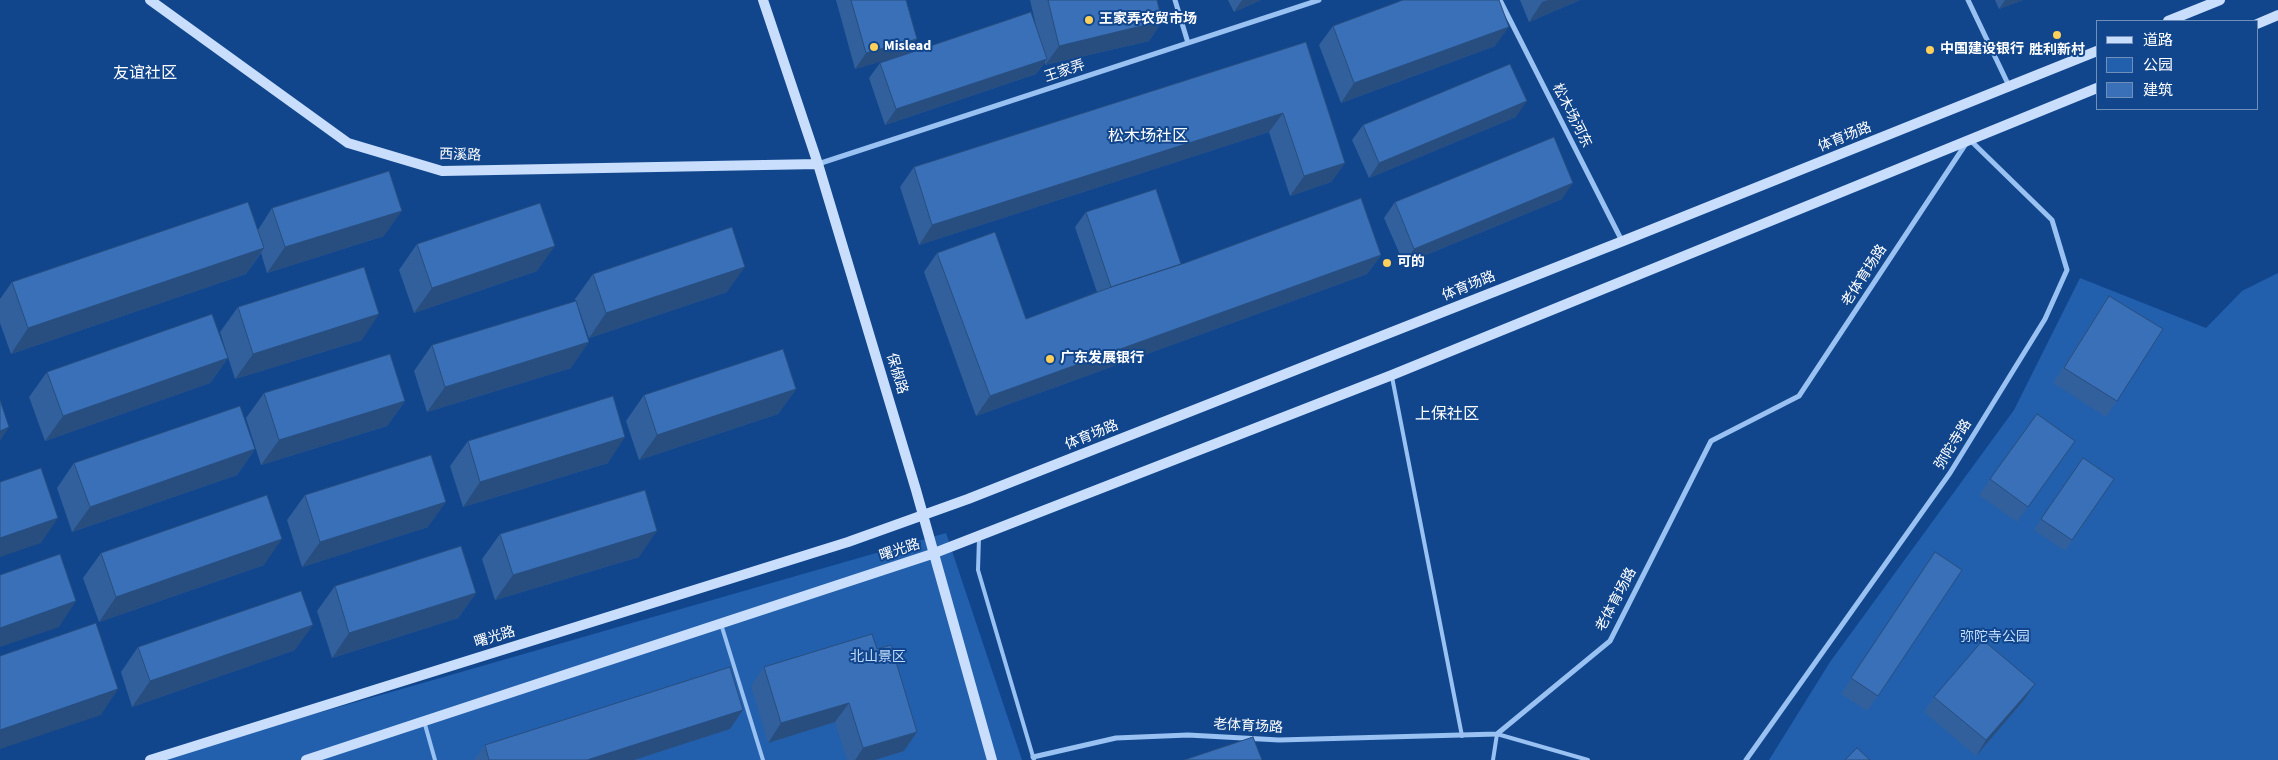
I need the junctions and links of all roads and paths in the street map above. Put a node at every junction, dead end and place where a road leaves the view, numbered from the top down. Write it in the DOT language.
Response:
graph roads {
  1 [pos="150,0"];
  2 [pos="763,0"];
  3 [pos="1175,0"];
  4 [pos="1319,0"];
  5 [pos="1500,0"];
  6 [pos="1968,0"];
  7 [pos="2220,0"];
  8 [pos="2278,16"];
  9 [pos="2170,20"];
  10 [pos="2258,24"];
  11 [pos="1188,43"];
  12 [pos="2096,51"];
  13 [pos="2009,87"];
  14 [pos="2096,88"];
  15 [pos="1969,139"];
  16 [pos="818,164"];
  17 [pos="1623,241"];
  18 [pos="1392,375"];
  19 [pos="922,515"];
  20 [pos="979,536"];
  21 [pos="848,542"];
  22 [pos="932,554"];
  23 [pos="720,624"];
  24 [pos="424,721"];
  25 [pos="1497,734"];
  26 [pos="1462,736"];
  27 [pos="1033,758"];
  28 [pos="150,760"];
  29 [pos="306,760"];
  30 [pos="435,760"];
  31 [pos="763,760"];
  32 [pos="992,760"];
  33 [pos="1493,760"];
  34 [pos="1588,760"];
  35 [pos="1746,760"];
  1 -- 16 [label="main road, 西溪路"];
  2 -- 16 [label="main road, 保俶路"];
  3 -- 11 [label="street"];
  4 -- 11 [label="street, 王家弄"];
  5 -- 17 [label="street, 松木场河东"];
  6 -- 13 [label="street"];
  7 -- 9 [label="main road"];
  8 -- 10 [label="main road"];
  11 -- 16 [label="street, 王家弄"];
  12 -- 13 [label="main road, 体育场路"];
  13 -- 17 [label="main road, 体育场路"];
  14 -- 15 [label="main road"];
  15 -- 18 [label="main road"];
  15 -- 25 [label="street, 老体育场路"];
  15 -- 35 [label="street, 弥陀寺路"];
  16 -- 19 [label="main road, 保俶路"];
  17 -- 19 [label="main road, 体育场路"];
  18 -- 20 [label="main road"];
  18 -- 26 [label="lane"];
  19 -- 21 [label="main road, 体育场路"];
  19 -- 22 [label="main road, 保俶路"];
  20 -- 22 [label="main road"];
  20 -- 27 [label="lane"];
  21 -- 28 [label="main road, 曙光路"];
  22 -- 23 [label="main road, 曙光路"];
  22 -- 32 [label="main road, 保俶路"];
  23 -- 24 [label="main road, 曙光路"];
  23 -- 31 [label="lane"];
  24 -- 29 [label="main road, 曙光路"];
  24 -- 30 [label="lane"];
  25 -- 26 [label="street, 老体育场路"];
  25 -- 33 [label="lane"];
  25 -- 34 [label="lane"];
  26 -- 27 [label="street, 老体育场路"];
}
